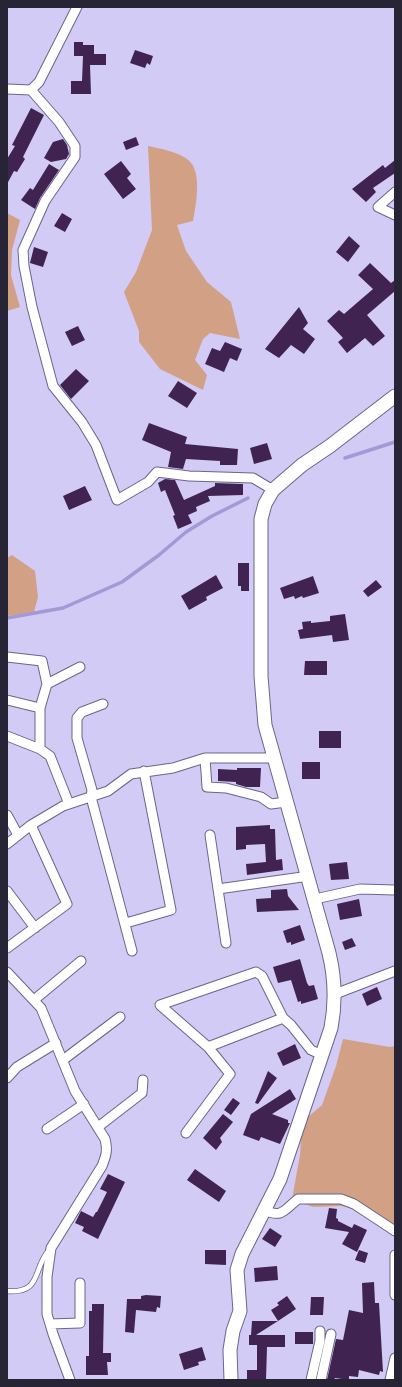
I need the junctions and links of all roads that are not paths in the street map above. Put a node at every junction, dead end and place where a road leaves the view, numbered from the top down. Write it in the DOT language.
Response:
graph roads {
  1 [pos="77,7"];
  2 [pos="7,89"];
  3 [pos="32,90"];
  4 [pos="395,192"];
  5 [pos="395,215"];
  6 [pos="395,396"];
  7 [pos="273,490"];
  8 [pos="7,657"];
  9 [pos="80,667"];
  10 [pos="47,684"];
  11 [pos="7,700"];
  12 [pos="103,704"];
  13 [pos="40,708"];
  14 [pos="7,736"];
  15 [pos="40,749"];
  16 [pos="205,758"];
  17 [pos="273,758"];
  18 [pos="144,771"];
  19 [pos="91,797"];
  20 [pos="286,802"];
  21 [pos="69,804"];
  22 [pos="7,815"];
  23 [pos="31,826"];
  24 [pos="18,835"];
  25 [pos="210,835"];
  26 [pos="7,844"];
  27 [pos="309,876"];
  28 [pos="218,889"];
  29 [pos="395,890"];
  30 [pos="7,891"];
  31 [pos="315,899"];
  32 [pos="126,923"];
  33 [pos="35,928"];
  34 [pos="226,943"];
  35 [pos="7,948"];
  36 [pos="132,951"];
  37 [pos="81,961"];
  38 [pos="395,971"];
  39 [pos="8,975"];
  40 [pos="335,994"];
  41 [pos="34,1000"];
  42 [pos="120,1017"];
  43 [pos="283,1018"];
  44 [pos="56,1043"];
  45 [pos="208,1047"];
  46 [pos="322,1055"];
  47 [pos="63,1060"];
  48 [pos="7,1078"];
  49 [pos="143,1080"];
  50 [pos="84,1104"];
  51 [pos="98,1127"];
  52 [pos="46,1129"];
  53 [pos="186,1133"];
  54 [pos="263,1210"];
  55 [pos="395,1231"];
  56 [pos="51,1248"];
  57 [pos="395,1255"];
  58 [pos="80,1283"];
  59 [pos="7,1291"];
  60 [pos="395,1295"];
  61 [pos="50,1324"];
  62 [pos="320,1331"];
  63 [pos="331,1334"];
  64 [pos="395,1358"];
  65 [pos="70,1380"];
  66 [pos="231,1380"];
  67 [pos="311,1380"];
  68 [pos="321,1380"];
  69 [pos="390,1380"];
  1 -- 3 [label="street"];
  2 -- 3 [label="street"];
  3 -- 7 [label="street"];
  4 -- 5 [label="street"];
  6 -- 7 [label="street"];
  7 -- 17 [label="street"];
  8 -- 10 [label="street"];
  9 -- 10 [label="street"];
  10 -- 13 [label="street"];
  11 -- 13 [label="street"];
  12 -- 19 [label="street"];
  13 -- 15 [label="street"];
  14 -- 15 [label="street"];
  15 -- 21 [label="street"];
  16 -- 17 [label="street"];
  16 -- 18 [label="street"];
  16 -- 20 [label="street"];
  17 -- 20 [label="street"];
  18 -- 19 [label="street"];
  18 -- 32 [label="street"];
  19 -- 21 [label="street"];
  19 -- 32 [label="street"];
  20 -- 27 [label="street"];
  21 -- 23 [label="street"];
  22 -- 24 [label="street"];
  23 -- 24 [label="street"];
  23 -- 33 [label="street"];
  24 -- 26 [label="street"];
  25 -- 28 [label="street"];
  27 -- 28 [label="street"];
  27 -- 31 [label="street"];
  28 -- 34 [label="street"];
  29 -- 31 [label="street"];
  30 -- 33 [label="street"];
  31 -- 40 [label="street"];
  32 -- 36 [label="street"];
  33 -- 35 [label="street"];
  37 -- 41 [label="street"];
  38 -- 40 [label="street"];
  39 -- 41 [label="street"];
  40 -- 46 [label="street"];
  41 -- 44 [label="street"];
  42 -- 47 [label="street"];
  43 -- 45 [label="street"];
  43 -- 45 [label="street"];
  43 -- 46 [label="street"];
  44 -- 47 [label="street"];
  44 -- 48 [label="street"];
  45 -- 53 [label="street"];
  46 -- 54 [label="street"];
  47 -- 50 [label="street"];
  49 -- 51 [label="street"];
  50 -- 51 [label="street"];
  50 -- 52 [label="street"];
  51 -- 56 [label="street"];
  54 -- 55 [label="street"];
  54 -- 66 [label="street"];
  56 -- 59 [label="lane"];
  56 -- 61 [label="street"];
  57 -- 60 [label="street"];
  58 -- 61 [label="street"];
  61 -- 65 [label="street"];
  62 -- 67 [label="street"];
  63 -- 68 [label="street"];
  64 -- 69 [label="street"];
}
